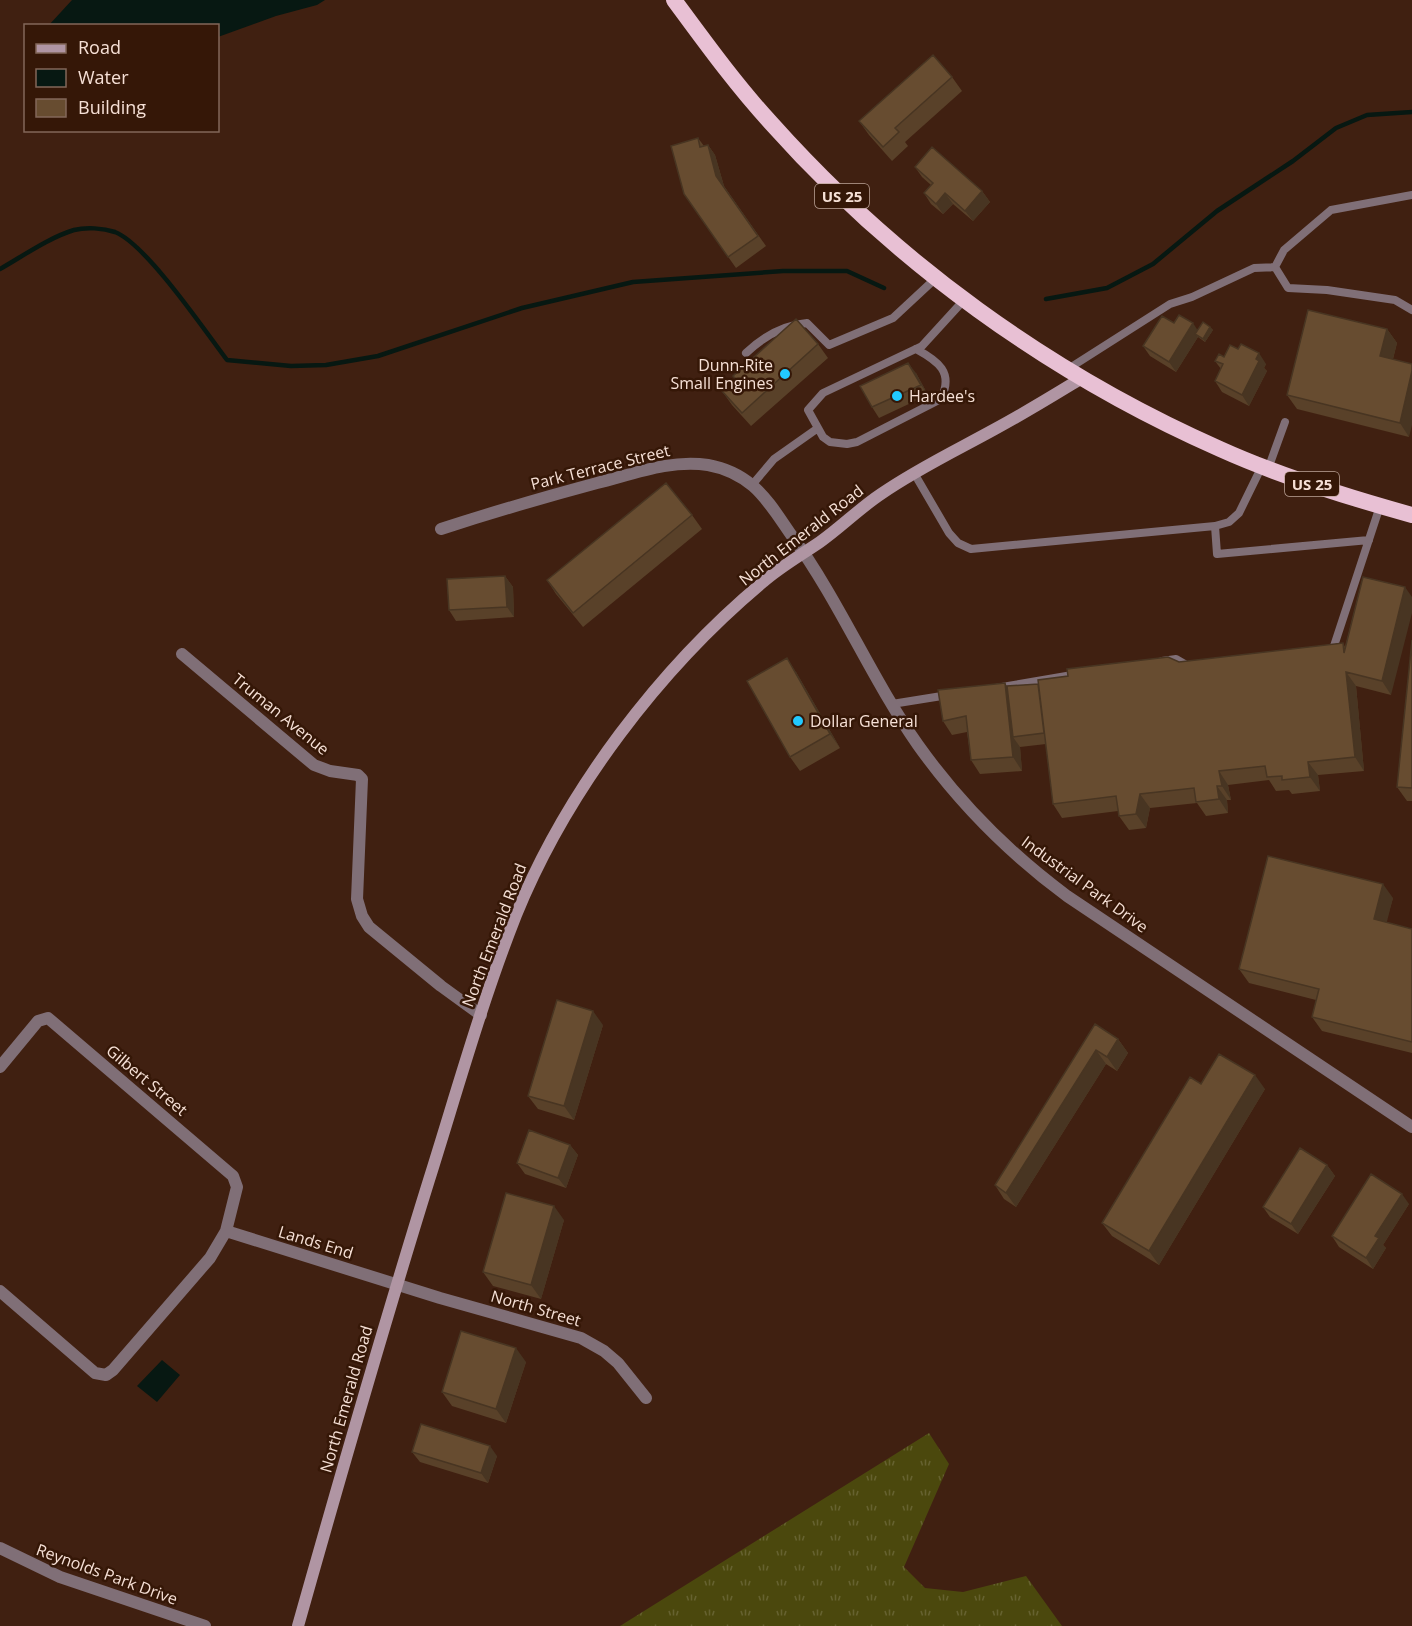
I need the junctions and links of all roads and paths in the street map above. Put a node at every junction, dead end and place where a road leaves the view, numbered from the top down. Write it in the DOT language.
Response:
graph roads {
  1 [pos="674,0"];
  2 [pos="1412,195"];
  3 [pos="1275,267"];
  4 [pos="936,278"];
  5 [pos="964,300"];
  6 [pos="1412,310"];
  7 [pos="916,349"];
  8 [pos="746,353"];
  9 [pos="1068,369"];
  10 [pos="1082,378"];
  11 [pos="1285,422"];
  12 [pos="818,428"];
  13 [pos="1265,467"];
  14 [pos="914,473"];
  15 [pos="752,485"];
  16 [pos="1380,506"];
  17 [pos="1412,515"];
  18 [pos="1215,526"];
  19 [pos="441,530"];
  20 [pos="1368,540"];
  21 [pos="805,553"];
  22 [pos="1312,652"];
  23 [pos="182,654"];
  24 [pos="1156,662"];
  25 [pos="1198,664"];
  26 [pos="1090,672"];
  27 [pos="987,689"];
  28 [pos="958,694"];
  29 [pos="892,704"];
  30 [pos="481,1015"];
  31 [pos="0,1067"];
  32 [pos="1412,1127"];
  33 [pos="226,1231"];
  34 [pos="396,1284"];
  35 [pos="0,1291"];
  36 [pos="646,1398"];
  37 [pos="0,1548"];
  38 [pos="205,1626"];
  39 [pos="298,1626"];
  1 -- 4 [label="highway, US 25"];
  2 -- 3 [label="lane"];
  3 -- 6 [label="lane"];
  3 -- 9 [label="lane"];
  4 -- 5 [label="highway, US 25"];
  4 -- 8 [label="lane"];
  5 -- 7 [label="lane"];
  5 -- 9 [label="highway, US 25"];
  7 -- 12 [label="lane"];
  7 -- 12 [label="lane"];
  9 -- 10 [label="highway, US 25"];
  10 -- 13 [label="highway, US 25"];
  10 -- 14 [label="main road, North Emerald Road"];
  11 -- 13 [label="lane"];
  12 -- 15 [label="lane"];
  13 -- 16 [label="highway, US 25"];
  13 -- 18 [label="lane"];
  14 -- 18 [label="lane"];
  14 -- 21 [label="main road, North Emerald Road"];
  15 -- 19 [label="street, Park Terrace Street"];
  15 -- 21 [label="street, Park Terrace Street"];
  16 -- 17 [label="highway, US 25"];
  16 -- 20 [label="lane"];
  18 -- 20 [label="lane"];
  20 -- 22 [label="lane"];
  21 -- 29 [label="street, Industrial Park Drive"];
  21 -- 30 [label="main road, North Emerald Road"];
  23 -- 30 [label="street, Truman Avenue"];
  24 -- 25 [label="lane"];
  26 -- 27 [label="lane"];
  28 -- 29 [label="lane"];
  29 -- 32 [label="street, Industrial Park Drive"];
  30 -- 34 [label="main road, North Emerald Road"];
  31 -- 33 [label="street, Gilbert Street"];
  33 -- 34 [label="street, Lands End"];
  33 -- 35 [label="street"];
  34 -- 36 [label="street, North Street"];
  34 -- 39 [label="main road, North Emerald Road"];
  37 -- 38 [label="street, Reynolds Park Drive"];
}
